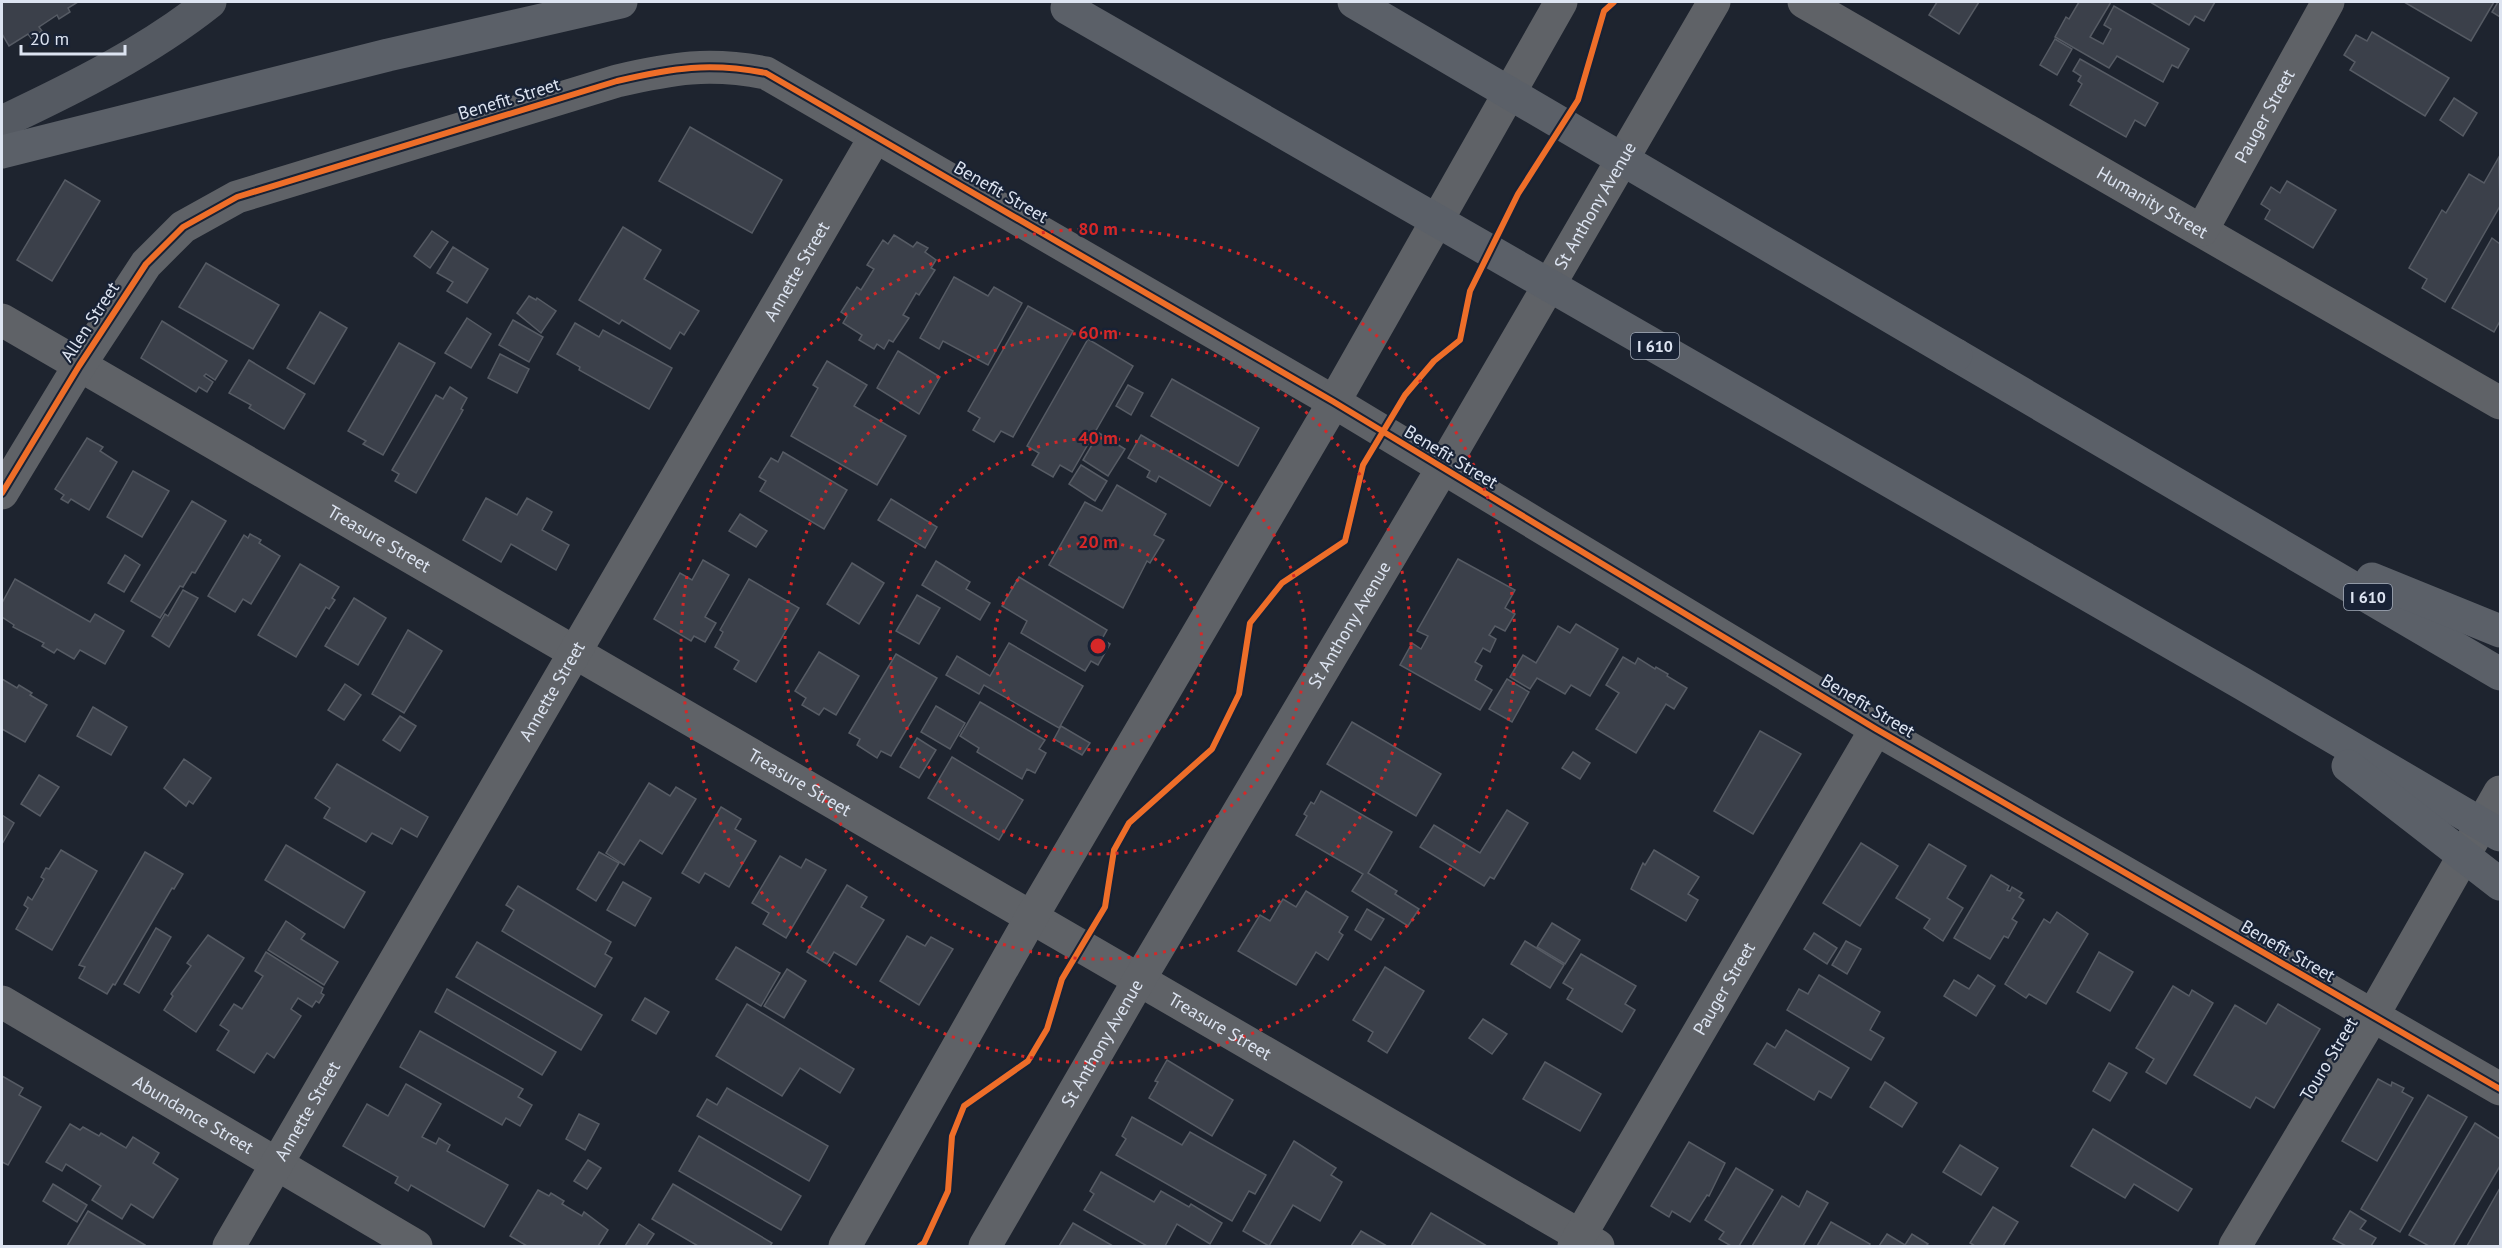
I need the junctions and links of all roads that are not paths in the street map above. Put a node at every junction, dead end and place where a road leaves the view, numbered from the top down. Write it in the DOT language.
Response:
graph roads {
  1 [pos="210,2"];
  2 [pos="621,2"];
  3 [pos="1354,2"];
  4 [pos="1561,2"];
  5 [pos="1714,2"];
  6 [pos="1804,2"];
  7 [pos="2328,2"];
  8 [pos="1058,4"];
  9 [pos="2,122"];
  10 [pos="875,137"];
  11 [pos="2,152"];
  12 [pos="237,197"];
  13 [pos="2202,230"];
  14 [pos="2,320"];
  15 [pos="79,366"];
  16 [pos="1334,402"];
  17 [pos="2500,403"];
  18 [pos="1442,469"];
  19 [pos="2,493"];
  20 [pos="2235,519"];
  21 [pos="2500,632"];
  22 [pos="574,653"];
  23 [pos="2500,674"];
  24 [pos="2243,684"];
  25 [pos="1876,729"];
  26 [pos="2500,792"];
  27 [pos="2500,835"];
  28 [pos="2500,884"];
  29 [pos="1031,918"];
  30 [pos="1139,980"];
  31 [pos="2,1002"];
  32 [pos="2372,1017"];
  33 [pos="2500,1089"];
  34 [pos="276,1166"];
  35 [pos="1584,1243"];
  36 [pos="229,1246"];
  37 [pos="416,1246"];
  38 [pos="845,1246"];
  39 [pos="984,1246"];
  40 [pos="2235,1246"];
  1 -- 9 [label="main road"];
  2 -- 11 [label="highway"];
  3 -- 20 [label="highway, I 610, bridge"];
  4 -- 16 [label="street"];
  5 -- 18 [label="street, St Anthony Avenue"];
  6 -- 13 [label="street, Humanity Street"];
  7 -- 13 [label="street, Pauger Street"];
  8 -- 24 [label="highway, I 610, bridge"];
  10 -- 12 [label="street, Benefit Street"];
  10 -- 16 [label="street, Benefit Street"];
  10 -- 22 [label="street, Annette Street"];
  12 -- 15 [label="street, Allen Street"];
  13 -- 17 [label="street, Humanity Street"];
  14 -- 15 [label="street, Treasure Street"];
  15 -- 19 [label="street, Allen Street"];
  15 -- 22 [label="street, Treasure Street"];
  16 -- 18 [label="street, Benefit Street"];
  16 -- 29 [label="street"];
  18 -- 25 [label="street, Benefit Street"];
  18 -- 30 [label="street, St Anthony Avenue"];
  20 -- 21 [label="highway"];
  20 -- 23 [label="highway, I 610"];
  22 -- 29 [label="street, Treasure Street"];
  22 -- 34 [label="street, Annette Street"];
  24 -- 27 [label="highway, I 610, bridge"];
  24 -- 28 [label="highway, bridge"];
  25 -- 32 [label="street, Benefit Street"];
  25 -- 35 [label="street, Pauger Street"];
  26 -- 32 [label="street, Touro Street"];
  29 -- 30 [label="street, Treasure Street"];
  29 -- 38 [label="street"];
  30 -- 35 [label="street, Treasure Street"];
  30 -- 39 [label="street, St Anthony Avenue"];
  31 -- 34 [label="street, Abundance Street"];
  32 -- 33 [label="street, Benefit Street"];
  32 -- 40 [label="street, Touro Street"];
  34 -- 36 [label="street, Annette Street"];
  34 -- 37 [label="street, Abundance Street"];
}
